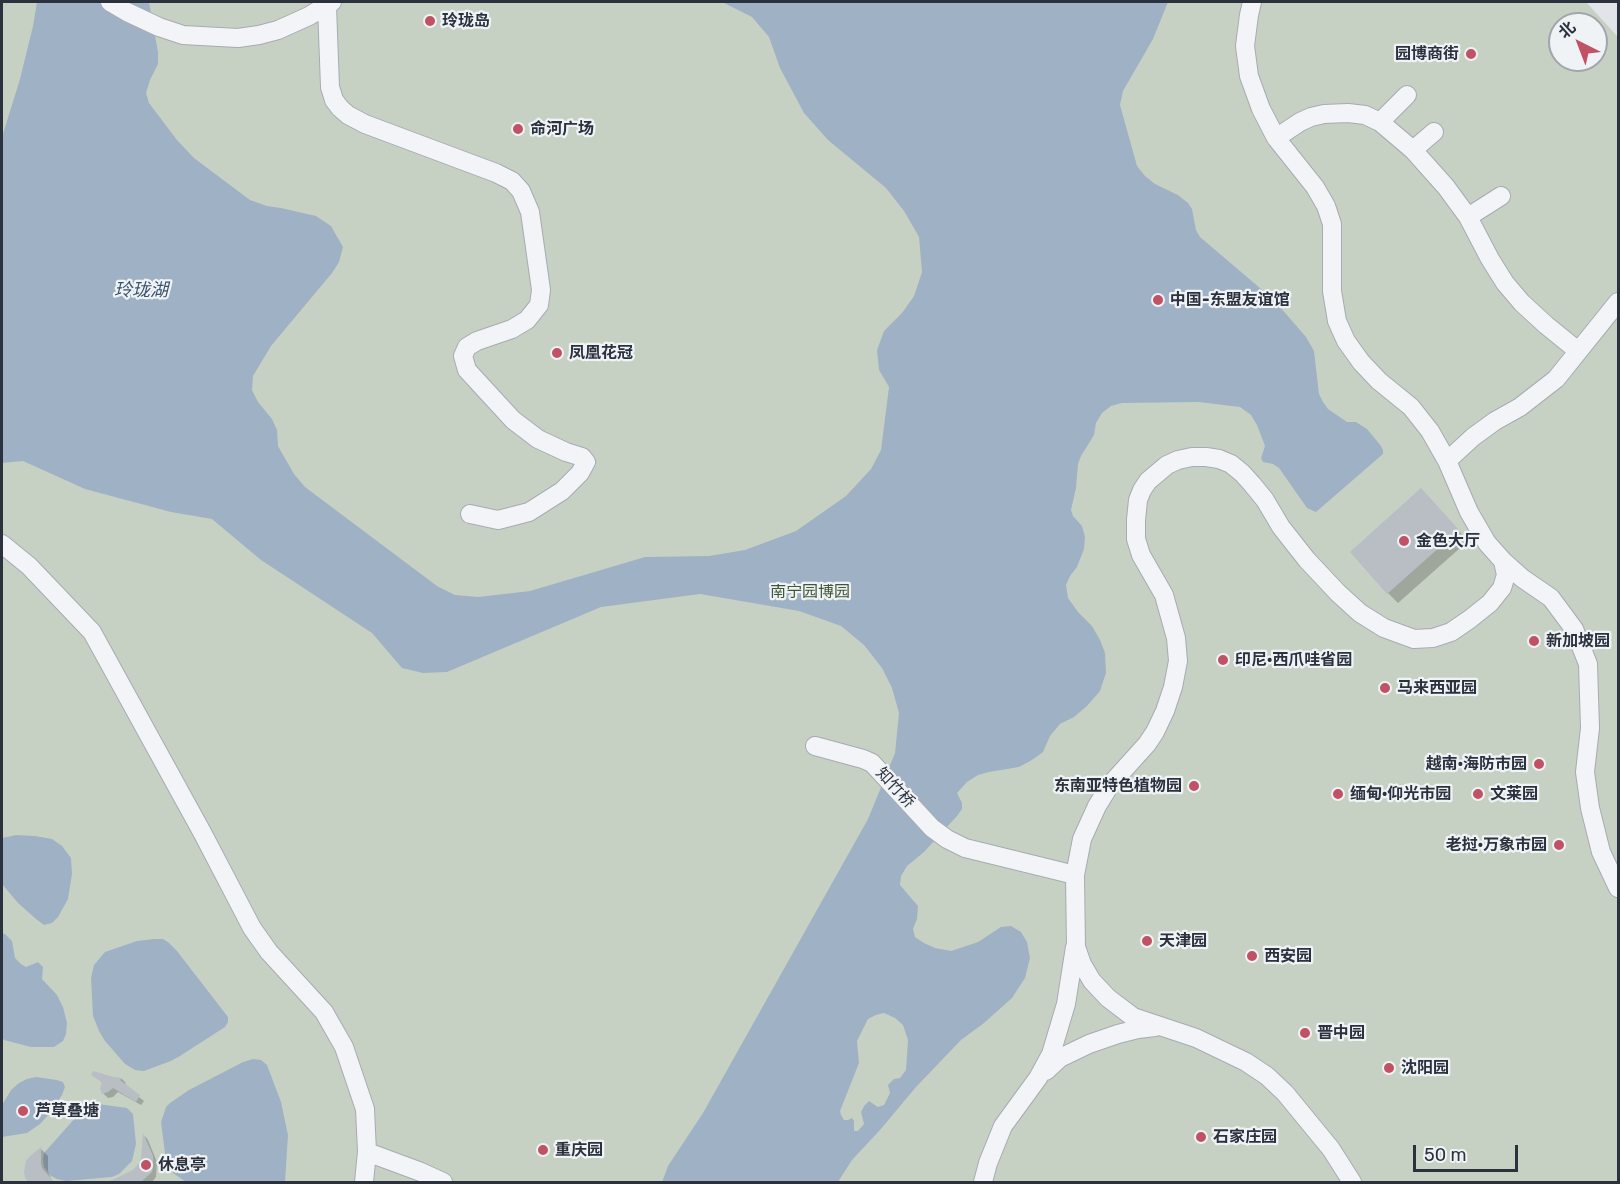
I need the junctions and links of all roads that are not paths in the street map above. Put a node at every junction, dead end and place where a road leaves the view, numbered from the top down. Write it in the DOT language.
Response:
graph roads {
  1 [pos="110,2"];
  2 [pos="1252,2"];
  3 [pos="329,4"];
  4 [pos="1407,95"];
  5 [pos="1380,122"];
  6 [pos="1434,132"];
  7 [pos="1276,138"];
  8 [pos="1413,150"];
  9 [pos="1501,196"];
  10 [pos="1468,217"];
  11 [pos="1618,302"];
  12 [pos="1578,351"];
  13 [pos="1447,461"];
  14 [pos="470,514"];
  15 [pos="2,544"];
  16 [pos="1503,561"];
  17 [pos="815,746"];
  18 [pos="1075,875"];
  19 [pos="1618,888"];
  20 [pos="1076,946"];
  21 [pos="1161,1026"];
  22 [pos="1038,1078"];
  23 [pos="367,1152"];
  24 [pos="364,1182"];
  25 [pos="443,1182"];
  26 [pos="983,1182"];
  27 [pos="1352,1182"];
  1 -- 3 [label="street"];
  2 -- 7 [label="street"];
  3 -- 14 [label="street"];
  4 -- 5 [label="street"];
  5 -- 7 [label="street"];
  5 -- 8 [label="street"];
  6 -- 8 [label="street"];
  7 -- 13 [label="street"];
  8 -- 10 [label="street"];
  9 -- 10 [label="street"];
  10 -- 12 [label="street"];
  11 -- 12 [label="street"];
  12 -- 13 [label="street"];
  13 -- 16 [label="street"];
  15 -- 23 [label="street"];
  16 -- 18 [label="street"];
  16 -- 19 [label="street"];
  17 -- 18 [label="street, 知竹桥"];
  18 -- 20 [label="street"];
  20 -- 21 [label="street"];
  20 -- 22 [label="street"];
  21 -- 22 [label="street"];
  21 -- 27 [label="street"];
  22 -- 26 [label="street"];
  23 -- 24 [label="street"];
  23 -- 25 [label="street"];
}
